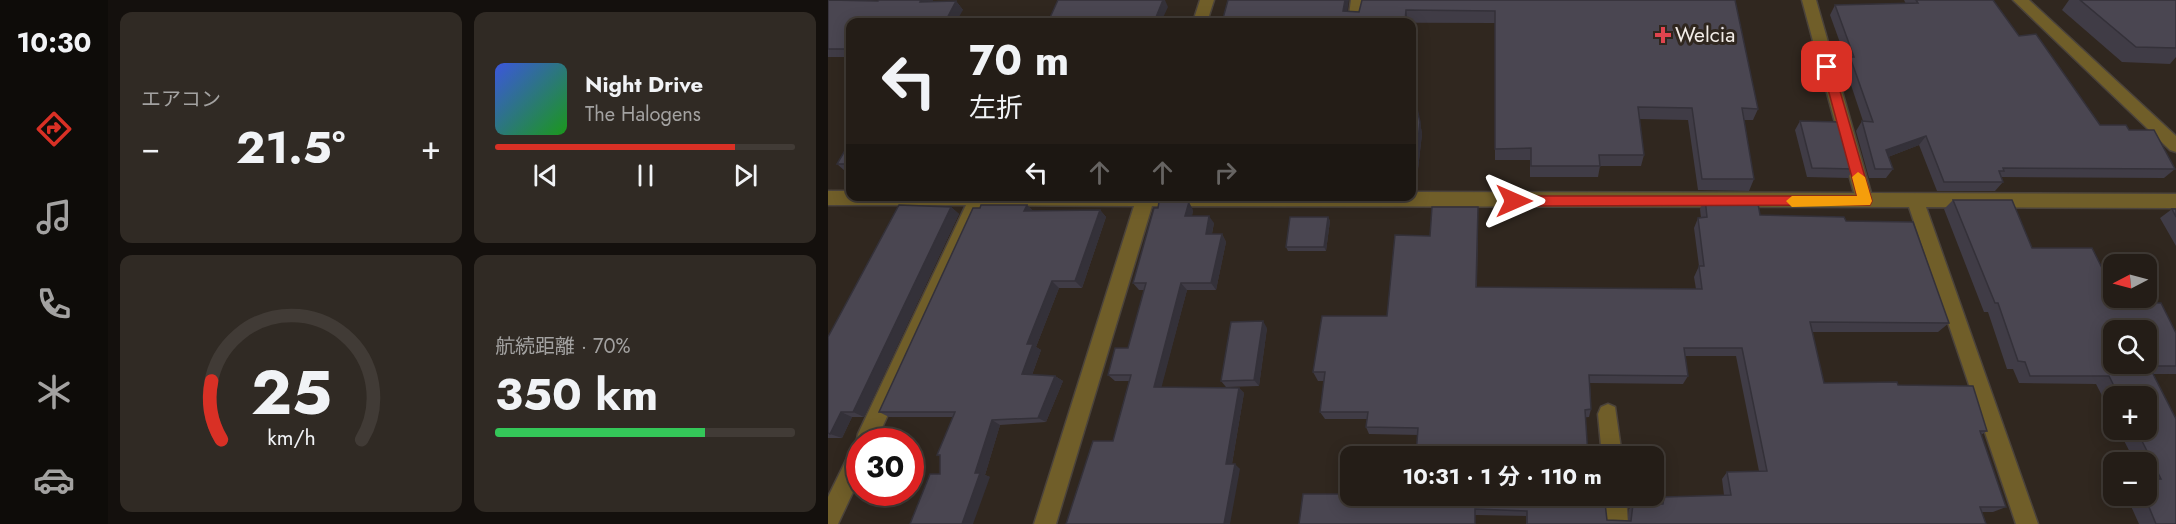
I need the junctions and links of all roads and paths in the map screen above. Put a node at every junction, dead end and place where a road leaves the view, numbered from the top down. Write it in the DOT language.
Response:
graph roads {
  1 [pos="1207,0"];
  2 [pos="1358,0"];
  3 [pos="1809,0"];
  4 [pos="2020,0"];
  5 [pos="1201,18"];
  6 [pos="1356,18"];
  7 [pos="2176,146"];
  8 [pos="828,198"];
  9 [pos="846,198"];
  10 [pos="1416,199"];
  11 [pos="976,201"];
  12 [pos="1145,201"];
  13 [pos="1865,201"];
  14 [pos="1916,201"];
  15 [pos="2176,201"];
  16 [pos="1608,414"];
  17 [pos="871,428"];
  18 [pos="1610,446"];
  19 [pos="846,483"];
  20 [pos="1616,506"];
  21 [pos="828,521"];
  22 [pos="1045,524"];
  23 [pos="1617,524"];
  24 [pos="2027,524"];
  1 -- 5 [label="street"];
  2 -- 6 [label="street"];
  3 -- 13 [label="street"];
  4 -- 7 [label="street"];
  8 -- 9 [label="street"];
  10 -- 13 [label="street"];
  11 -- 17 [label="street"];
  12 -- 22 [label="street"];
  13 -- 14 [label="street"];
  14 -- 15 [label="street"];
  14 -- 24 [label="street"];
  16 -- 18 [label="street"];
  19 -- 21 [label="street"];
  20 -- 23 [label="street"];
}
